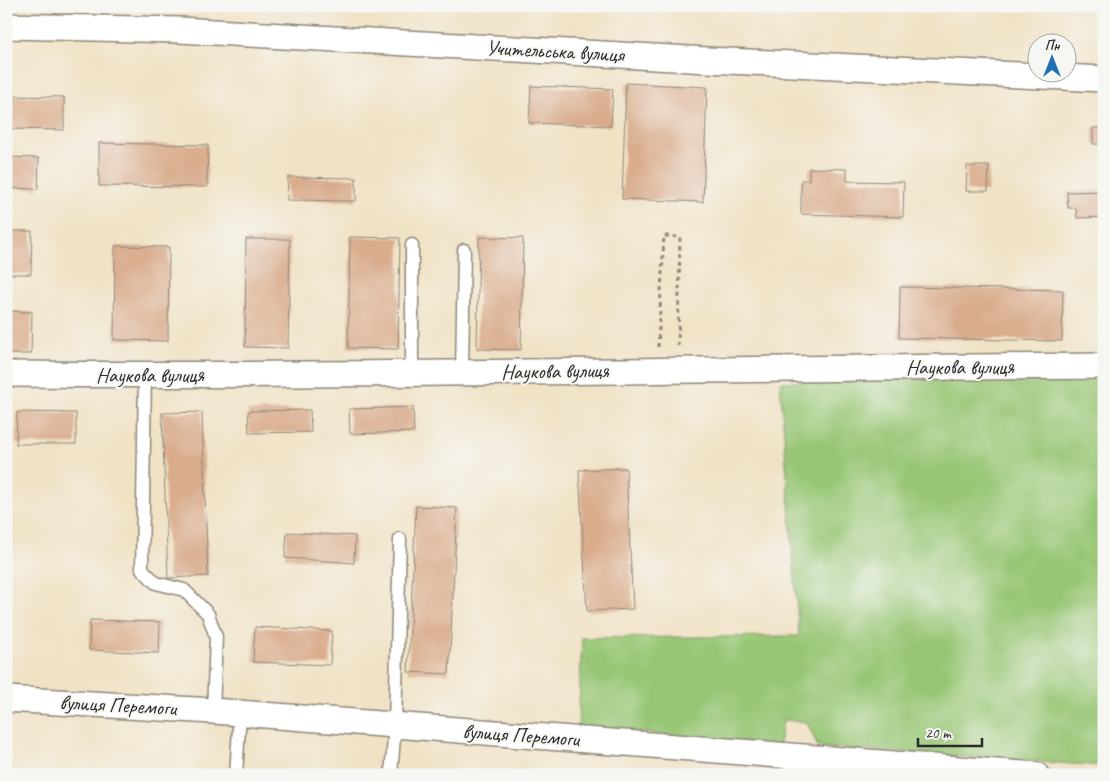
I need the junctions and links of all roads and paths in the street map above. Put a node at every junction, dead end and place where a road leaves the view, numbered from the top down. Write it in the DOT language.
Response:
graph roads {
  1 [pos="6,26"];
  2 [pos="1104,79"];
  3 [pos="412,245"];
  4 [pos="464,250"];
  5 [pos="1104,366"];
  6 [pos="667,369"];
  7 [pos="412,372"];
  8 [pos="462,373"];
  9 [pos="6,374"];
  10 [pos="145,375"];
  11 [pos="400,539"];
  12 [pos="6,699"];
  13 [pos="213,711"];
  14 [pos="240,713"];
  15 [pos="396,725"];
  16 [pos="236,775"];
  17 [pos="390,775"];
  18 [pos="1036,775"];
  1 -- 2 [label="street, Учительська вулиця"];
  3 -- 7 [label="lane"];
  4 -- 8 [label="lane"];
  5 -- 6 [label="street, Наукова вулиця"];
  6 -- 6 [label="path"];
  6 -- 8 [label="street, Наукова вулиця"];
  7 -- 8 [label="street, Наукова вулиця"];
  7 -- 10 [label="street, Наукова вулиця"];
  9 -- 10 [label="street, Наукова вулиця"];
  10 -- 13 [label="lane"];
  11 -- 15 [label="lane"];
  12 -- 13 [label="street, вулиця Перемоги"];
  13 -- 14 [label="street, вулиця Перемоги"];
  14 -- 15 [label="street, вулиця Перемоги"];
  14 -- 16 [label="lane"];
  15 -- 17 [label="lane"];
  15 -- 18 [label="street, вулиця Перемоги"];
}
